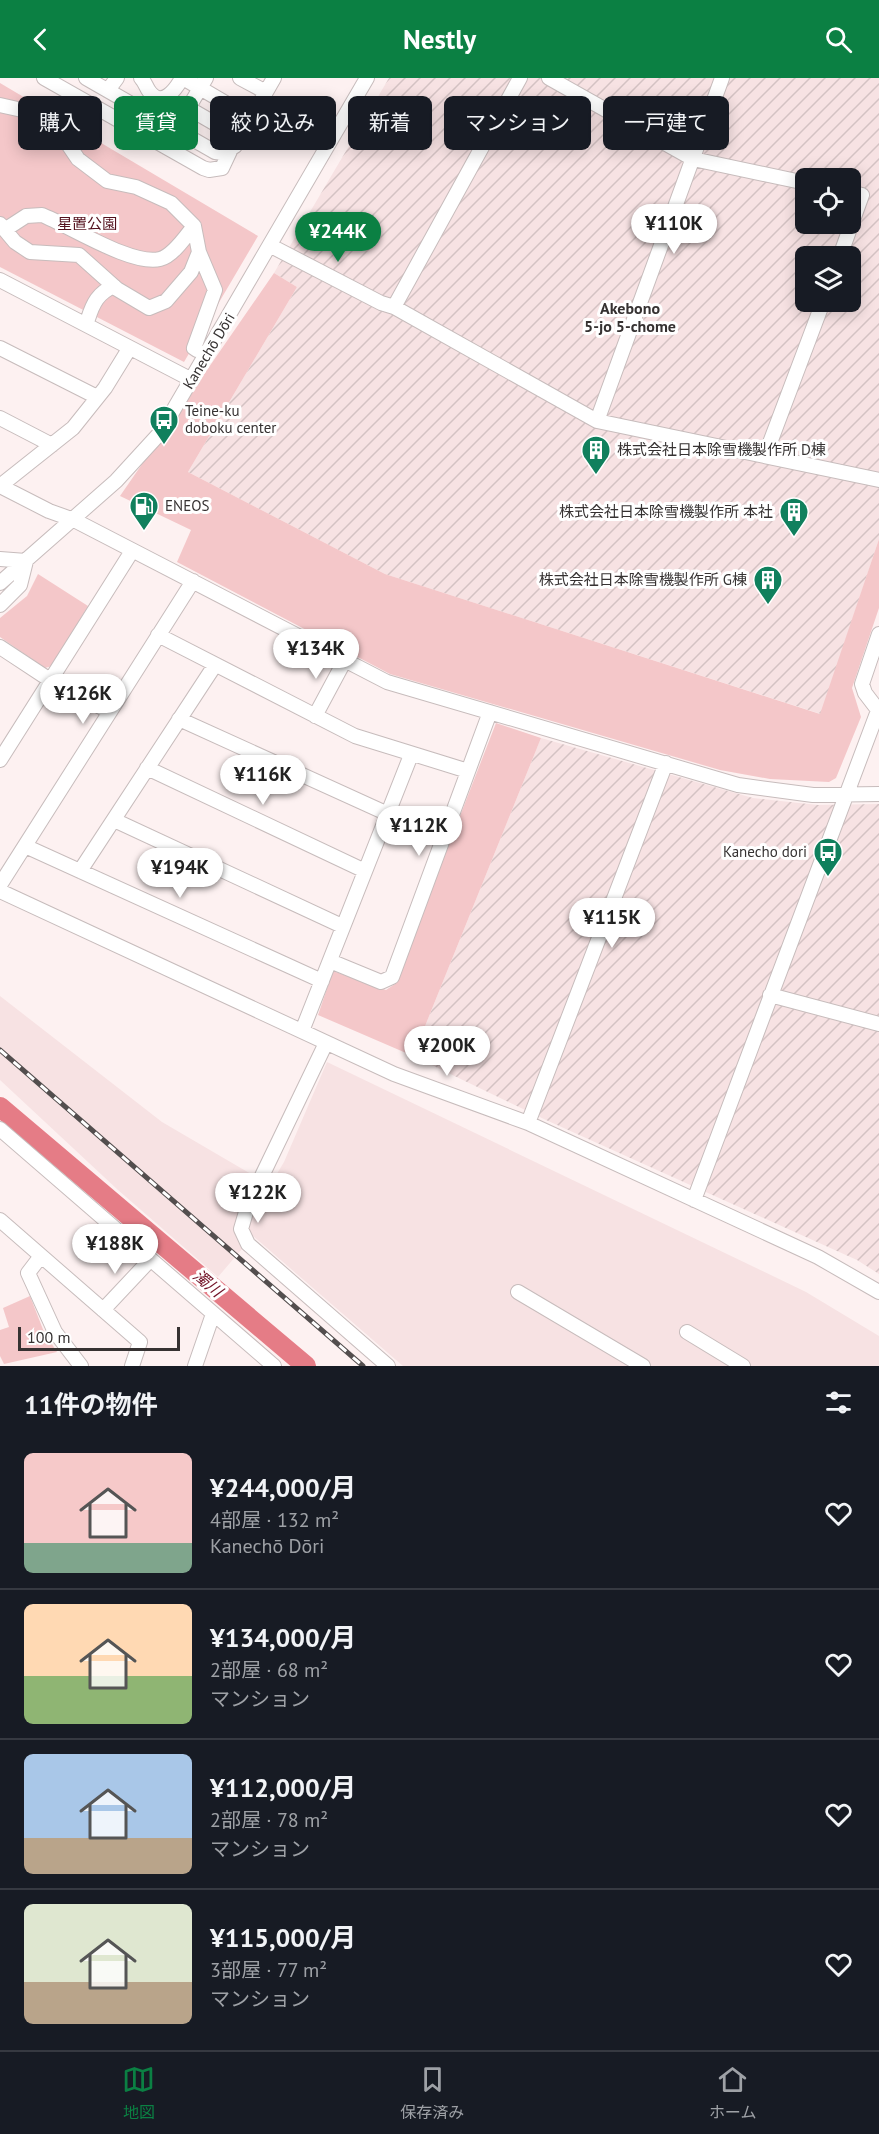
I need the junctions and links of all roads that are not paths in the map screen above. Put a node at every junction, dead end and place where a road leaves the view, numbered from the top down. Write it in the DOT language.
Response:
graph roads {
  1 [pos="45,78"];
  2 [pos="88,78"];
  3 [pos="117,78"];
  4 [pos="141,78"];
  5 [pos="183,78"];
  6 [pos="240,78"];
  7 [pos="274,78"];
  8 [pos="367,78"];
  9 [pos="520,78"];
  10 [pos="549,78"];
  11 [pos="722,78"];
  12 [pos="203,83"];
  13 [pos="108,90"];
  14 [pos="266,92"];
  15 [pos="76,96"];
  16 [pos="79,96"];
  17 [pos="118,96"];
  18 [pos="195,96"];
  19 [pos="221,96"];
  20 [pos="264,96"];
  21 [pos="0,105"];
  22 [pos="102,110"];
  23 [pos="198,142"];
  24 [pos="230,151"];
  25 [pos="693,159"];
  26 [pos="795,181"];
  27 [pos="3,226"];
  28 [pos="194,226"];
  29 [pos="271,246"];
  30 [pos="199,252"];
  31 [pos="0,280"];
  32 [pos="114,286"];
  33 [pos="215,290"];
  34 [pos="229,294"];
  35 [pos="394,306"];
  36 [pos="819,312"];
  37 [pos="88,319"];
  38 [pos="0,348"];
  39 [pos="129,348"];
  40 [pos="197,350"];
  41 [pos="192,380"];
  42 [pos="97,398"];
  43 [pos="0,418"];
  44 [pos="597,421"];
  45 [pos="52,445"];
  46 [pos="765,456"];
  47 [pos="879,480"];
  48 [pos="0,486"];
  49 [pos="74,520"];
  50 [pos="132,551"];
  51 [pos="0,559"];
  52 [pos="26,561"];
  53 [pos="193,581"];
  54 [pos="0,583"];
  55 [pos="0,605"];
  56 [pos="879,634"];
  57 [pos="158,635"];
  58 [pos="1,650"];
  59 [pos="345,660"];
  60 [pos="215,665"];
  61 [pos="50,681"];
  62 [pos="879,709"];
  63 [pos="110,712"];
  64 [pos="490,712"];
  65 [pos="315,716"];
  66 [pos="180,719"];
  67 [pos="411,755"];
  68 [pos="0,760"];
  69 [pos="666,763"];
  70 [pos="147,768"];
  71 [pos="468,771"];
  72 [pos="845,794"];
  73 [pos="879,794"];
  74 [pos="388,814"];
  75 [pos="114,820"];
  76 [pos="25,846"];
  77 [pos="80,871"];
  78 [pos="365,871"];
  79 [pos="0,885"];
  80 [pos="0,891"];
  81 [pos="342,926"];
  82 [pos="330,961"];
  83 [pos="322,981"];
  84 [pos="770,995"];
  85 [pos="879,1024"];
  86 [pos="303,1031"];
  87 [pos="326,1043"];
  88 [pos="528,1123"];
  89 [pos="0,1129"];
  90 [pos="694,1200"];
  91 [pos="0,1220"];
  92 [pos="42,1256"];
  93 [pos="149,1261"];
  94 [pos="518,1292"];
  95 [pos="879,1292"];
  96 [pos="103,1310"];
  97 [pos="213,1314"];
  98 [pos="687,1332"];
  99 [pos="267,1364"];
  100 [pos="81,1366"];
  101 [pos="132,1366"];
  102 [pos="195,1366"];
  103 [pos="388,1366"];
  104 [pos="643,1366"];
  105 [pos="743,1366"];
  1 -- 15 [label="street"];
  2 -- 13 [label="street"];
  2 -- 16 [label="street"];
  3 -- 13 [label="street"];
  4 -- 5 [label="street"];
  5 -- 12 [label="street"];
  6 -- 14 [label="street"];
  7 -- 14 [label="street"];
  8 -- 29 [label="street, Kanechō Dōri"];
  9 -- 35 [label="street"];
  10 -- 25 [label="street"];
  11 -- 25 [label="street"];
  12 -- 18 [label="street"];
  12 -- 19 [label="street"];
  13 -- 17 [label="street"];
  14 -- 20 [label="street"];
  21 -- 28 [label="street"];
  22 -- 24 [label="street"];
  23 -- 24 [label="street"];
  25 -- 26 [label="street"];
  25 -- 44 [label="street"];
  27 -- 28 [label="street"];
  27 -- 32 [label="street"];
  28 -- 30 [label="street"];
  29 -- 35 [label="street"];
  29 -- 41 [label="street, Kanechō Dōri"];
  30 -- 32 [label="street"];
  30 -- 33 [label="street"];
  31 -- 39 [label="street"];
  32 -- 37 [label="street"];
  33 -- 34 [label="street"];
  33 -- 40 [label="street"];
  35 -- 44 [label="street"];
  36 -- 46 [label="street"];
  38 -- 42 [label="street"];
  39 -- 41 [label="street"];
  39 -- 42 [label="street"];
  41 -- 49 [label="street, Kanechō Dōri"];
  42 -- 45 [label="street"];
  43 -- 45 [label="street"];
  44 -- 46 [label="street"];
  45 -- 48 [label="street"];
  46 -- 47 [label="street"];
  48 -- 49 [label="street"];
  49 -- 50 [label="street"];
  49 -- 52 [label="street, Kanechō Dōri"];
  50 -- 53 [label="street"];
  50 -- 61 [label="street"];
  51 -- 52 [label="street"];
  52 -- 54 [label="street, Kanechō Dōri"];
  52 -- 55 [label="street"];
  53 -- 57 [label="street"];
  53 -- 59 [label="street"];
  56 -- 62 [label="street"];
  57 -- 60 [label="street"];
  57 -- 63 [label="street"];
  58 -- 61 [label="street"];
  59 -- 64 [label="street"];
  59 -- 65 [label="street"];
  60 -- 65 [label="street"];
  60 -- 66 [label="street"];
  61 -- 63 [label="street"];
  61 -- 68 [label="street"];
  62 -- 72 [label="street"];
  63 -- 76 [label="street"];
  64 -- 69 [label="street"];
  64 -- 71 [label="street"];
  65 -- 67 [label="street"];
  66 -- 70 [label="street"];
  66 -- 74 [label="street"];
  67 -- 71 [label="street"];
  67 -- 74 [label="street"];
  69 -- 72 [label="street"];
  69 -- 88 [label="street"];
  70 -- 75 [label="street"];
  70 -- 78 [label="street"];
  71 -- 82 [label="street"];
  72 -- 73 [label="street"];
  72 -- 84 [label="street"];
  74 -- 78 [label="street"];
  75 -- 77 [label="street"];
  75 -- 81 [label="street"];
  76 -- 77 [label="street"];
  76 -- 79 [label="street"];
  77 -- 83 [label="street"];
  78 -- 81 [label="street"];
  80 -- 86 [label="street"];
  81 -- 82 [label="street"];
  82 -- 83 [label="street"];
  83 -- 86 [label="street"];
  84 -- 85 [label="street"];
  84 -- 90 [label="street"];
  86 -- 87 [label="street"];
  87 -- 88 [label="street"];
  87 -- 103 [label="street"];
  88 -- 90 [label="street"];
  89 -- 93 [label="street"];
  90 -- 95 [label="street"];
  91 -- 92 [label="street"];
  92 -- 96 [label="street"];
  92 -- 100 [label="street"];
  93 -- 96 [label="street"];
  93 -- 97 [label="street"];
  94 -- 104 [label="street"];
  96 -- 101 [label="street"];
  97 -- 99 [label="street"];
  97 -- 102 [label="street"];
  98 -- 105 [label="street"];
}
